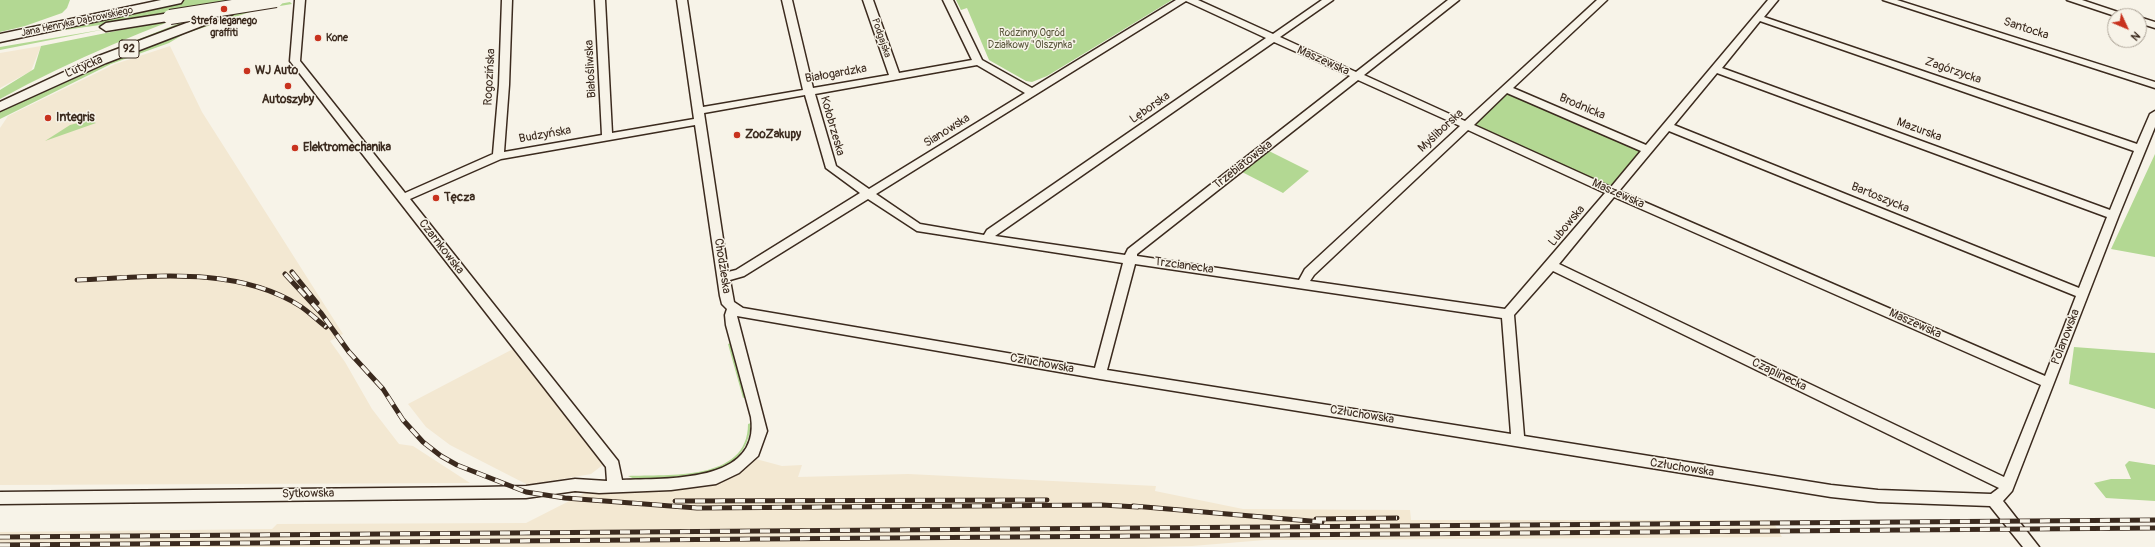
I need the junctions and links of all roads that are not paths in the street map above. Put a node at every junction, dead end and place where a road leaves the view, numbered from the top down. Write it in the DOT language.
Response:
graph roads {
  1 [pos="176,0"];
  2 [pos="236,0"];
  3 [pos="261,0"];
  4 [pos="276,0"];
  5 [pos="300,0"];
  6 [pos="507,0"];
  7 [pos="600,0"];
  8 [pos="683,0"];
  9 [pos="787,0"];
  10 [pos="868,0"];
  11 [pos="948,0"];
  12 [pos="1182,0"];
  13 [pos="1190,0"];
  14 [pos="1328,0"];
  15 [pos="1454,0"];
  16 [pos="1602,0"];
  17 [pos="1773,0"];
  18 [pos="1888,0"];
  19 [pos="2072,0"];
  20 [pos="2107,11"];
  21 [pos="1758,18"];
  22 [pos="0,38"];
  23 [pos="1273,38"];
  24 [pos="0,43"];
  25 [pos="978,62"];
  26 [pos="1716,69"];
  27 [pos="1357,76"];
  28 [pos="895,77"];
  29 [pos="2155,85"];
  30 [pos="1506,89"];
  31 [pos="809,92"];
  32 [pos="1031,92"];
  33 [pos="0,102"];
  34 [pos="0,106"];
  35 [pos="2155,114"];
  36 [pos="699,116"];
  37 [pos="1466,126"];
  38 [pos="1667,126"];
  39 [pos="607,136"];
  40 [pos="2140,149"];
  41 [pos="1648,150"];
  42 [pos="498,156"];
  43 [pos="1613,192"];
  44 [pos="870,194"];
  45 [pos="402,198"];
  46 [pos="2113,215"];
  47 [pos="988,238"];
  48 [pos="1130,259"];
  49 [pos="1551,266"];
  50 [pos="723,277"];
  51 [pos="1303,283"];
  52 [pos="2083,294"];
  53 [pos="733,308"];
  54 [pos="1508,314"];
  55 [pos="1100,374"];
  56 [pos="2048,383"];
  57 [pos="1518,441"];
  58 [pos="2007,485"];
  59 [pos="615,486"];
  60 [pos="0,498"];
  61 [pos="1994,500"];
  62 [pos="2032,547"];
  1 -- 22 [label="main road, Jana Henryka Dąbrowskiego"];
  2 -- 33 [label="main road, Lutycka / 92"];
  3 -- 34 [label="main road, Lutycka / 92"];
  4 -- 24 [label="main road, Jana Henryka Dąbrowskiego, bridge"];
  5 -- 45 [label="street, Czarnkowska"];
  6 -- 42 [label="street, Rogozińska"];
  7 -- 39 [label="street, Białośliwska"];
  8 -- 36 [label="street, Chodzieska"];
  9 -- 31 [label="street, Kołobrzeska"];
  10 -- 28 [label="street, Podgajska"];
  11 -- 25 [label="street"];
  12 -- 32 [label="street, Sianowska"];
  13 -- 23 [label="street, Maszewska"];
  14 -- 23 [label="street, Lęborska"];
  15 -- 27 [label="street, Trzebiatowska"];
  16 -- 30 [label="street, Myśliborska"];
  17 -- 21 [label="street, Lubowska"];
  18 -- 29 [label="street, Santocka"];
  19 -- 20 [label="street"];
  21 -- 26 [label="street, Lubowska"];
  21 -- 40 [label="street, Zagórzycka"];
  23 -- 27 [label="street, Maszewska"];
  23 -- 47 [label="street, Lęborska"];
  25 -- 28 [label="street, Białogardzka"];
  25 -- 32 [label="street"];
  26 -- 38 [label="street, Lubowska"];
  26 -- 46 [label="street, Mazurska"];
  27 -- 37 [label="street, Maszewska"];
  27 -- 48 [label="street, Trzebiatowska"];
  28 -- 31 [label="street, Białogardzka"];
  30 -- 37 [label="street, Myśliborska"];
  30 -- 41 [label="street, Brodnicka"];
  31 -- 36 [label="street, Białogardzka"];
  31 -- 44 [label="street, Kołobrzeska"];
  32 -- 44 [label="street, Sianowska"];
  35 -- 40 [label="street, Polanowska"];
  36 -- 39 [label="street, Budzyńska"];
  36 -- 50 [label="street, Chodzieska"];
  37 -- 43 [label="street, Maszewska"];
  37 -- 51 [label="street, Myśliborska"];
  38 -- 41 [label="street, Lubowska"];
  38 -- 52 [label="street, Bartoszycka"];
  39 -- 42 [label="street, Budzyńska"];
  40 -- 46 [label="street, Polanowska"];
  41 -- 43 [label="street, Lubowska"];
  42 -- 45 [label="street, Budzyńska"];
  43 -- 49 [label="street, Lubowska"];
  43 -- 56 [label="street, Maszewska"];
  44 -- 47 [label="street, Trzcianecka"];
  44 -- 50 [label="street, Sianowska"];
  45 -- 59 [label="street, Czarnkowska"];
  46 -- 52 [label="street, Polanowska"];
  47 -- 48 [label="street, Trzcianecka"];
  48 -- 51 [label="street, Trzcianecka"];
  48 -- 55 [label="street, Trzebiatowska"];
  49 -- 54 [label="street, Lubowska"];
  49 -- 58 [label="street, Czaplinecka"];
  50 -- 53 [label="street, Chodzieska"];
  51 -- 54 [label="street, Trzcianecka"];
  52 -- 56 [label="street, Polanowska"];
  53 -- 55 [label="street, Człuchowska"];
  53 -- 59 [label="street, Chodzieska"];
  54 -- 57 [label="street"];
  55 -- 57 [label="street, Człuchowska"];
  56 -- 58 [label="street, Polanowska"];
  57 -- 61 [label="street, Człuchowska"];
  58 -- 61 [label="street, Polanowska"];
  59 -- 60 [label="street, Sytkowska"];
  61 -- 62 [label="street"];
}
